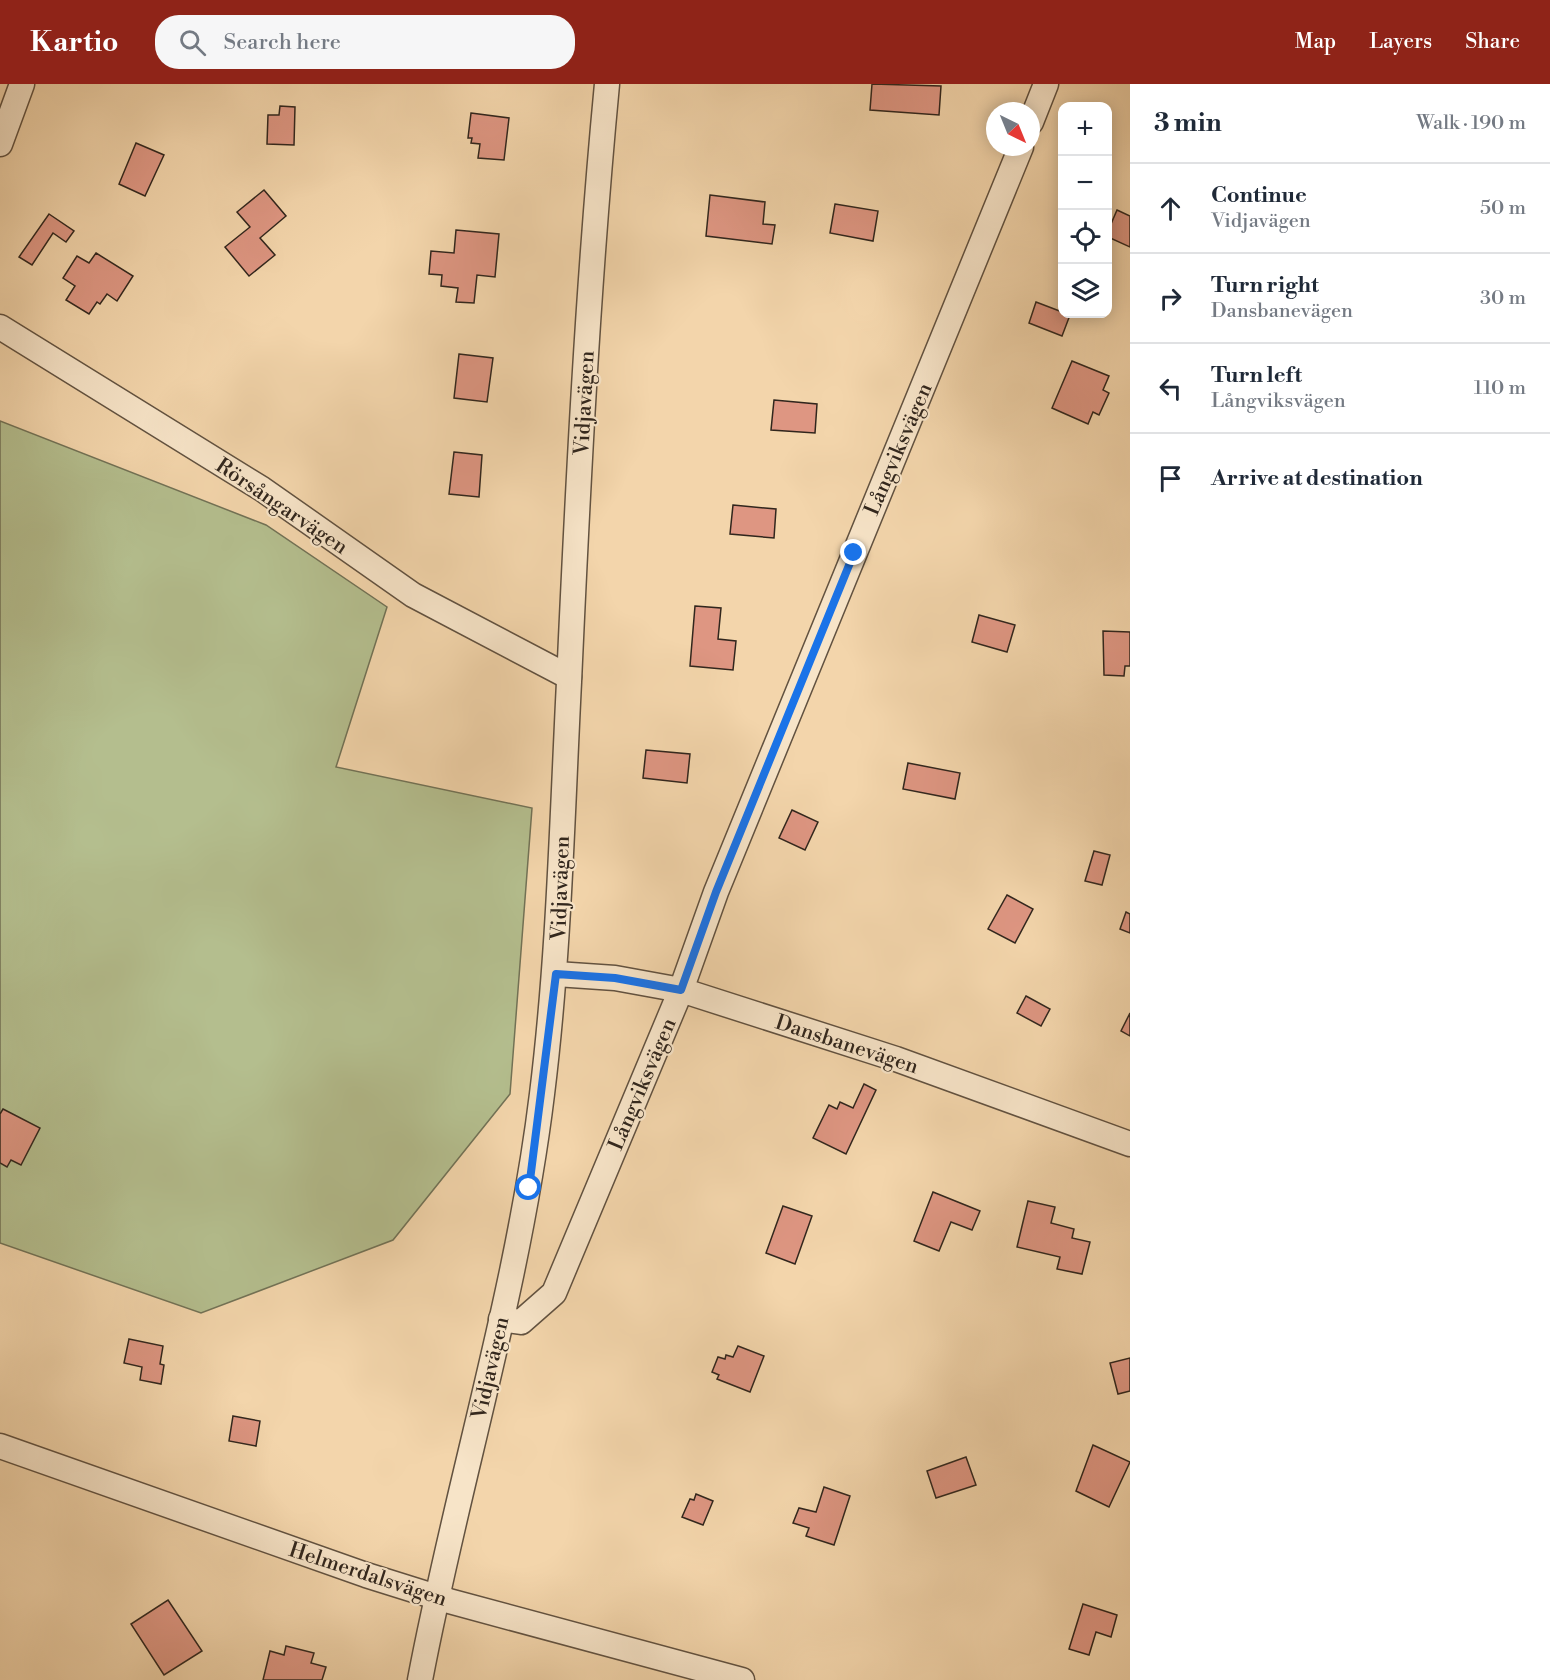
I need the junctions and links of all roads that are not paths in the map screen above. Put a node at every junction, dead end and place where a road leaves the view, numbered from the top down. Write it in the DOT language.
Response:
graph roads {
  1 [pos="22,84"];
  2 [pos="607,84"];
  3 [pos="1046,84"];
  4 [pos="1039,102"];
  5 [pos="0,144"];
  6 [pos="1017,156"];
  7 [pos="0,327"];
  8 [pos="569,677"];
  9 [pos="556,974"];
  10 [pos="681,990"];
  11 [pos="1130,1144"];
  12 [pos="501,1318"];
  13 [pos="0,1446"];
  14 [pos="436,1596"];
  15 [pos="420,1680"];
  16 [pos="742,1680"];
  1 -- 5 [label="street"];
  2 -- 8 [label="street, Vidjavägen"];
  3 -- 4 [label="street"];
  6 -- 10 [label="street, Långviksvägen"];
  7 -- 8 [label="street, Rörsångarvägen"];
  8 -- 9 [label="street, Vidjavägen"];
  9 -- 10 [label="street, Dansbanevägen"];
  9 -- 12 [label="street, Vidjavägen"];
  10 -- 11 [label="street, Dansbanevägen"];
  10 -- 12 [label="street, Långviksvägen"];
  12 -- 14 [label="street, Vidjavägen"];
  13 -- 14 [label="street, Helmerdalsvägen"];
  14 -- 15 [label="street, Vidjavägen"];
  14 -- 16 [label="street, Helmerdalsvägen"];
}
